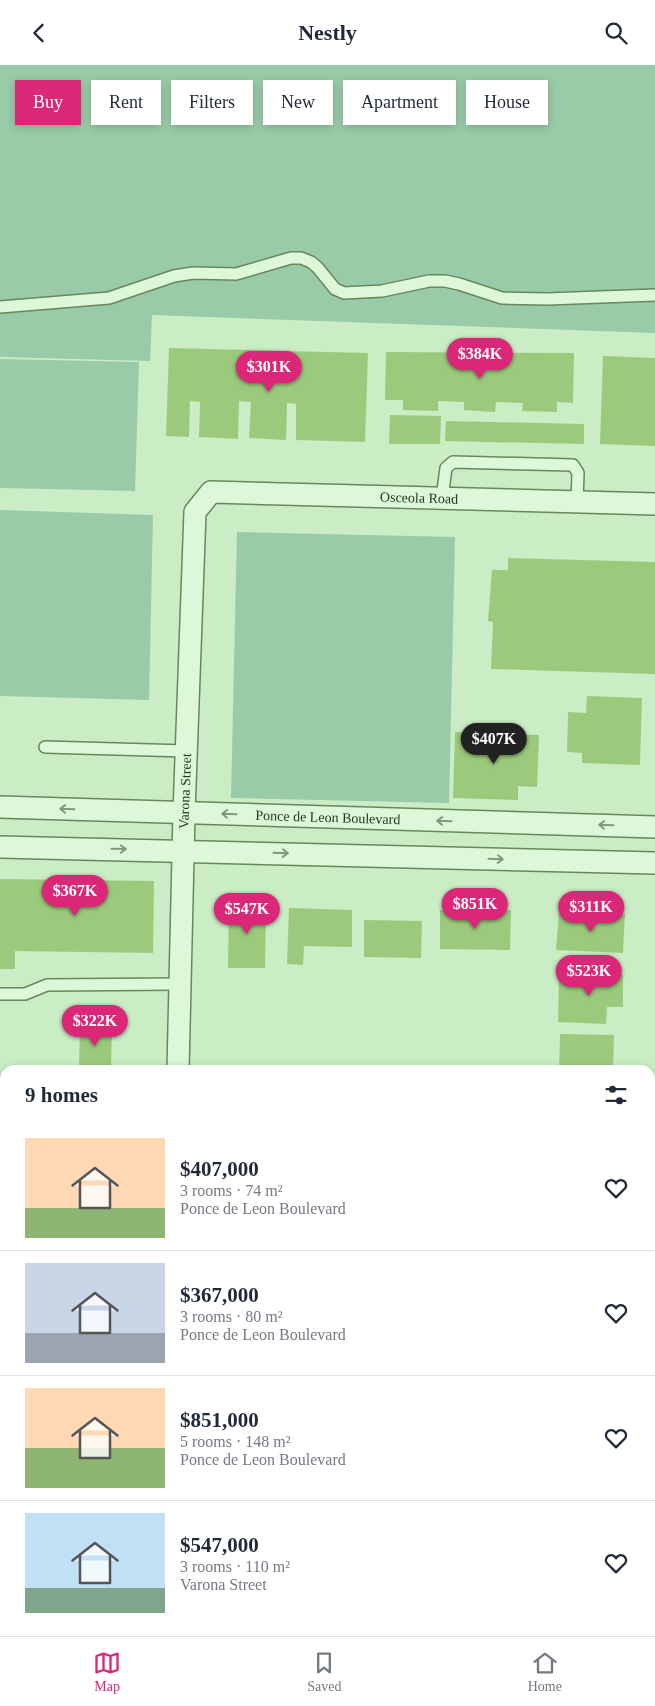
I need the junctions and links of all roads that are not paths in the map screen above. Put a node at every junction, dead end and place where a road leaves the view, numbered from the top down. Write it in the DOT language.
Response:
graph roads {
  1 [pos="655,295"];
  2 [pos="0,307"];
  3 [pos="442,498"];
  4 [pos="577,501"];
  5 [pos="655,503"];
  6 [pos="195,512"];
  7 [pos="45,747"];
  8 [pos="186,751"];
  9 [pos="0,807"];
  10 [pos="184,813"];
  11 [pos="655,827"];
  12 [pos="0,847"];
  13 [pos="183,850"];
  14 [pos="655,863"];
  15 [pos="180,983"];
  16 [pos="0,994"];
  17 [pos="178,1065"];
  1 -- 2 [label="lane"];
  3 -- 4 [label="street, Osceola Road"];
  3 -- 4 [label="lane"];
  3 -- 6 [label="street, Osceola Road"];
  4 -- 5 [label="street, Osceola Road"];
  6 -- 8 [label="street, Varona Street"];
  7 -- 8 [label="lane"];
  8 -- 10 [label="street, Varona Street"];
  10 -- 9 [label="street, Ponce de Leon Boulevard, one-way"];
  11 -- 10 [label="street, Ponce de Leon Boulevard, one-way"];
  10 -- 13 [label="street, Varona Street"];
  12 -- 13 [label="street, one-way"];
  13 -- 14 [label="street, one-way"];
  13 -- 15 [label="street, Varona Street"];
  15 -- 16 [label="lane"];
  15 -- 17 [label="street, Varona Street"];
}
